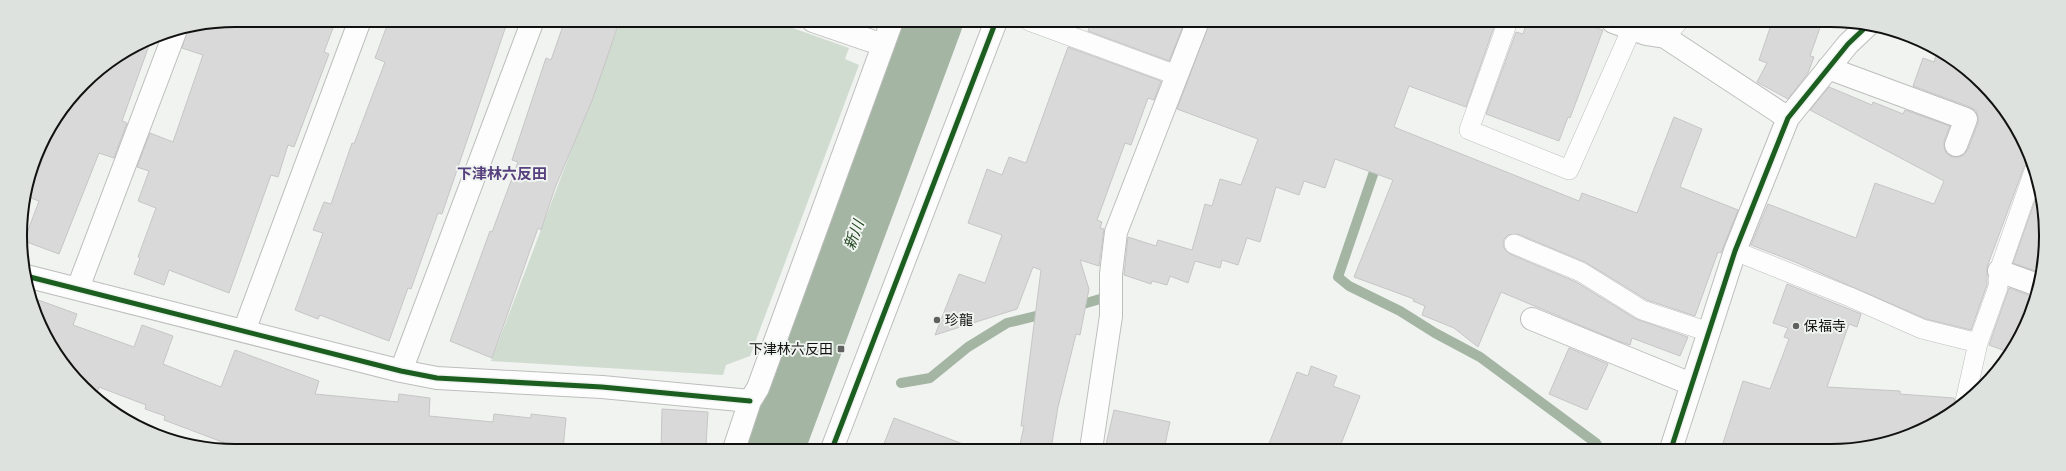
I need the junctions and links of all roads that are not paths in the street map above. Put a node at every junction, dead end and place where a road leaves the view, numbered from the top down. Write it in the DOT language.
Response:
graph roads {
  1 [pos="357,27"];
  2 [pos="530,27"];
  3 [pos="830,27"];
  4 [pos="890,27"];
  5 [pos="994,27"];
  6 [pos="1045,27"];
  7 [pos="1196,27"];
  8 [pos="1506,27"];
  9 [pos="1621,27"];
  10 [pos="1627,27"];
  11 [pos="1671,30"];
  12 [pos="1863,30"];
  13 [pos="173,36"];
  14 [pos="883,45"];
  15 [pos="1828,68"];
  16 [pos="1176,76"];
  17 [pos="1788,118"];
  18 [pos="1956,146"];
  19 [pos="2031,179"];
  20 [pos="1514,244"];
  21 [pos="1735,251"];
  22 [pos="1999,271"];
  23 [pos="31,277"];
  24 [pos="2033,283"];
  25 [pos="78,288"];
  26 [pos="1532,320"];
  27 [pos="244,331"];
  28 [pos="1709,332"];
  29 [pos="1978,343"];
  30 [pos="401,371"];
  31 [pos="1691,384"];
  32 [pos="1967,393"];
  33 [pos="750,401"];
  34 [pos="736,444"];
  35 [pos="834,444"];
  36 [pos="1092,444"];
  37 [pos="1673,444"];
  1 -- 27 [label="street"];
  2 -- 30 [label="street"];
  3 -- 14 [label="street"];
  4 -- 14 [label="street"];
  5 -- 35 [label="street"];
  6 -- 16 [label="lane"];
  7 -- 16 [label="street"];
  8 -- 9 [label="lane"];
  10 -- 11 [label="street"];
  11 -- 17 [label="street"];
  12 -- 15 [label="street"];
  13 -- 25 [label="street"];
  14 -- 33 [label="street"];
  15 -- 17 [label="street"];
  15 -- 18 [label="street"];
  16 -- 36 [label="street"];
  17 -- 21 [label="street"];
  19 -- 22 [label="lane"];
  20 -- 28 [label="lane"];
  21 -- 28 [label="street"];
  21 -- 29 [label="lane"];
  22 -- 24 [label="street"];
  22 -- 29 [label="lane"];
  23 -- 25 [label="street"];
  25 -- 27 [label="street"];
  26 -- 31 [label="street"];
  27 -- 30 [label="street"];
  28 -- 31 [label="street"];
  29 -- 32 [label="lane"];
  30 -- 33 [label="street"];
  31 -- 37 [label="street"];
  33 -- 34 [label="street"];
}
